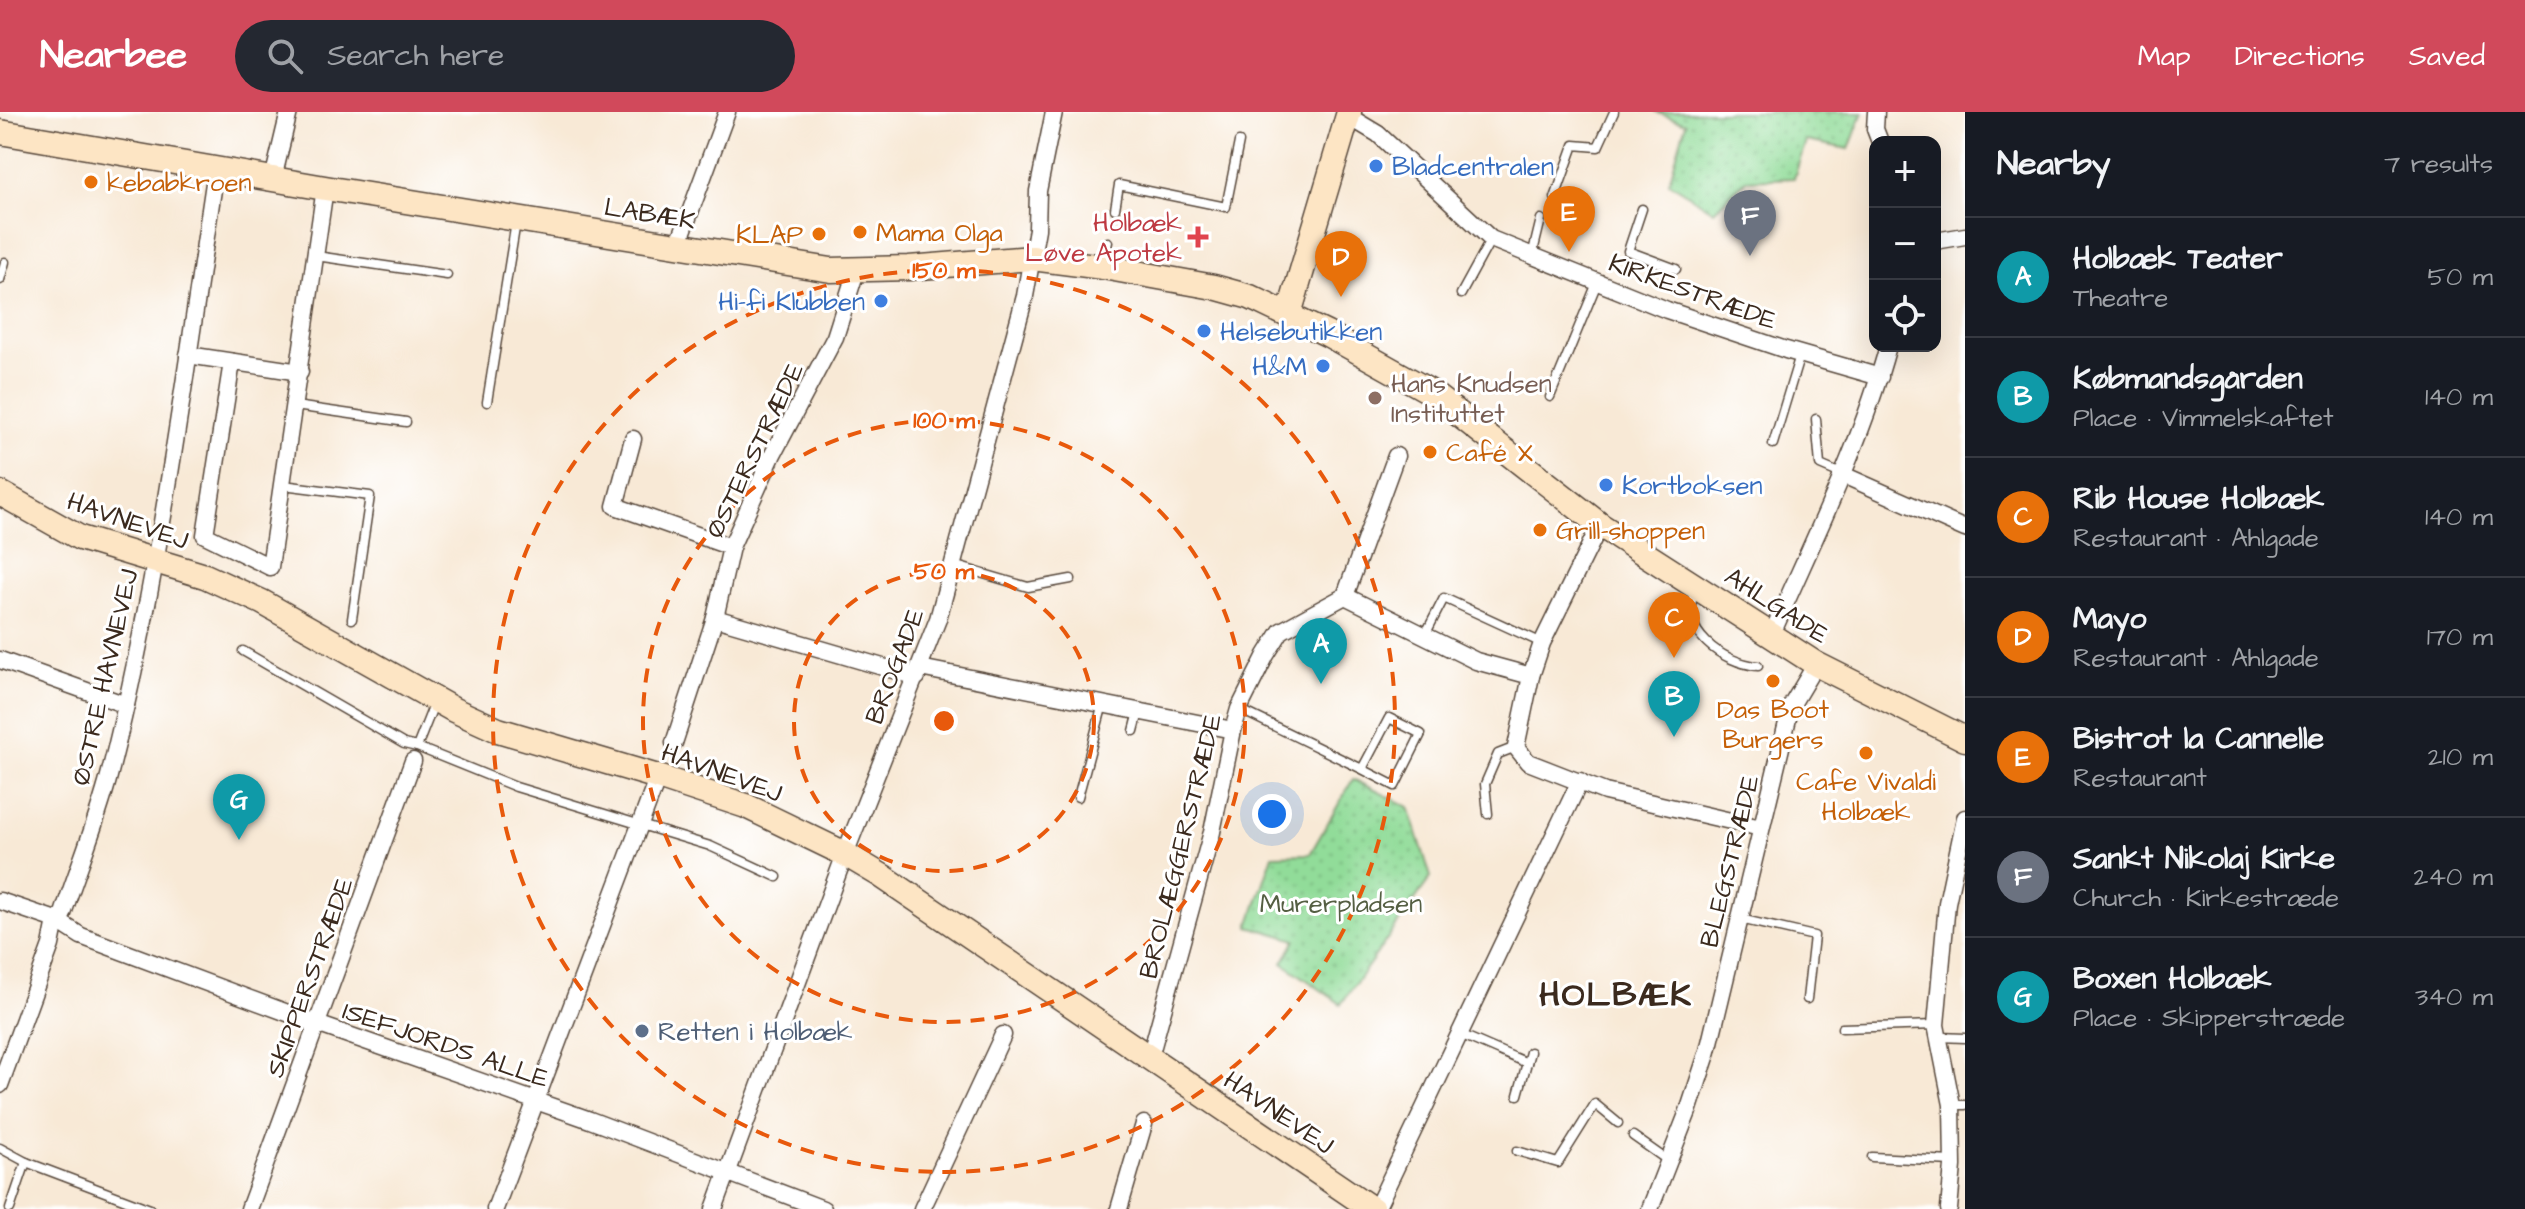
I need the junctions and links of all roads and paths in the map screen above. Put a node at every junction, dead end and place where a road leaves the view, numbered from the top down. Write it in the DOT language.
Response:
graph roads {
  1 [pos="289,112"];
  2 [pos="727,112"];
  3 [pos="1054,112"];
  4 [pos="1614,112"];
  5 [pos="1876,112"];
  6 [pos="1348,114"];
  7 [pos="0,132"];
  8 [pos="1878,136"];
  9 [pos="1239,142"];
  10 [pos="216,170"];
  11 [pos="273,179"];
  12 [pos="325,188"];
  13 [pos="1555,198"];
  14 [pos="1115,209"];
  15 [pos="1642,209"];
  16 [pos="1541,219"];
  17 [pos="516,220"];
  18 [pos="1965,236"];
  19 [pos="1491,239"];
  20 [pos="1941,240"];
  21 [pos="1108,242"];
  22 [pos="678,245"];
  23 [pos="316,256"];
  24 [pos="1532,256"];
  25 [pos="1032,258"];
  26 [pos="5,261"];
  27 [pos="1103,267"];
  28 [pos="1676,269"];
  29 [pos="856,271"];
  30 [pos="447,275"];
  31 [pos="0,280"];
  32 [pos="1597,283"];
  33 [pos="1461,294"];
  34 [pos="1289,314"];
  35 [pos="1886,352"];
  36 [pos="1801,354"];
  37 [pos="188,355"];
  38 [pos="232,362"];
  39 [pos="300,372"];
  40 [pos="1880,377"];
  41 [pos="1550,397"];
  42 [pos="487,402"];
  43 [pos="295,406"];
  44 [pos="1816,419"];
  45 [pos="406,422"];
  46 [pos="633,439"];
  47 [pos="1773,444"];
  48 [pos="1396,456"];
  49 [pos="1841,474"];
  50 [pos="283,485"];
  51 [pos="0,493"];
  52 [pos="1600,525"];
  53 [pos="1965,529"];
  54 [pos="731,547"];
  55 [pos="156,561"];
  56 [pos="953,565"];
  57 [pos="1071,579"];
  58 [pos="1698,587"];
  59 [pos="1345,596"];
  60 [pos="715,618"];
  61 [pos="352,619"];
  62 [pos="1772,634"];
  63 [pos="1425,635"];
  64 [pos="1542,643"];
  65 [pos="243,651"];
  66 [pos="0,660"];
  67 [pos="1816,664"];
  68 [pos="1758,666"];
  69 [pos="919,673"];
  70 [pos="1531,676"];
  71 [pos="436,699"];
  72 [pos="1103,704"];
  73 [pos="126,705"];
  74 [pos="1239,709"];
  75 [pos="1139,712"];
  76 [pos="1233,730"];
  77 [pos="1134,731"];
  78 [pos="1965,739"];
  79 [pos="674,743"];
  80 [pos="1516,747"];
  81 [pos="415,754"];
  82 [pos="1362,769"];
  83 [pos="658,777"];
  84 [pos="1580,781"];
  85 [pos="1078,797"];
  86 [pos="1488,814"];
  87 [pos="1965,818"];
  88 [pos="640,826"];
  89 [pos="1761,828"];
  90 [pos="845,854"];
  91 [pos="777,877"];
  92 [pos="0,901"];
  93 [pos="1740,919"];
  94 [pos="56,920"];
  95 [pos="1807,999"];
  96 [pos="317,1024"];
  97 [pos="1842,1028"];
  98 [pos="1938,1031"];
  99 [pos="1459,1033"];
  100 [pos="1003,1035"];
  101 [pos="1965,1038"];
  102 [pos="1530,1052"];
  103 [pos="1150,1057"];
  104 [pos="1527,1063"];
  105 [pos="0,1085"];
  106 [pos="1518,1095"];
  107 [pos="536,1101"];
  108 [pos="1959,1105"];
  109 [pos="1618,1123"];
  110 [pos="1144,1124"];
  111 [pos="1633,1136"];
  112 [pos="0,1148"];
  113 [pos="1517,1151"];
  114 [pos="1872,1157"];
  115 [pos="1667,1160"];
  116 [pos="1953,1161"];
  117 [pos="26,1162"];
  118 [pos="727,1174"];
  119 [pos="10,1209"];
  120 [pos="150,1209"];
  121 [pos="249,1209"];
  122 [pos="495,1209"];
  123 [pos="714,1209"];
  124 [pos="823,1209"];
  125 [pos="922,1209"];
  126 [pos="1119,1209"];
  127 [pos="1374,1209"];
  128 [pos="1650,1209"];
  129 [pos="1949,1209"];
  1 -- 11 [label="street"];
  2 -- 22 [label="street"];
  3 -- 25 [label="street, BROGADE"];
  4 -- 13 [label="lane"];
  5 -- 8 [label="street"];
  6 -- 19 [label="street, KIRKESTRÆDE"];
  6 -- 34 [label="street"];
  7 -- 10 [label="street, LABÆK"];
  9 -- 14 [label="lane"];
  10 -- 11 [label="street, LABÆK"];
  10 -- 37 [label="street, ØSTRE HAVNEVEJ"];
  11 -- 12 [label="street, LABÆK"];
  12 -- 17 [label="street, LABÆK"];
  12 -- 23 [label="street"];
  15 -- 28 [label="lane"];
  16 -- 24 [label="lane"];
  17 -- 22 [label="street, LABÆK"];
  17 -- 42 [label="lane"];
  18 -- 20 [label="street"];
  19 -- 24 [label="street, KIRKESTRÆDE"];
  19 -- 33 [label="lane"];
  21 -- 27 [label="lane"];
  22 -- 29 [label="street, LABÆK"];
  23 -- 30 [label="lane"];
  23 -- 39 [label="street"];
  24 -- 32 [label="street, KIRKESTRÆDE"];
  25 -- 27 [label="street, LABÆK"];
  25 -- 29 [label="street, LABÆK"];
  25 -- 56 [label="street, BROGADE"];
  26 -- 31 [label="lane"];
  27 -- 34 [label="street, LABÆK"];
  29 -- 54 [label="street, ØSTERSTRÆDE"];
  32 -- 36 [label="street, KIRKESTRÆDE"];
  32 -- 41 [label="lane"];
  34 -- 52 [label="street, AHLGADE"];
  35 -- 40 [label="street"];
  36 -- 40 [label="street, KIRKESTRÆDE"];
  36 -- 47 [label="lane"];
  37 -- 38 [label="street"];
  37 -- 55 [label="street, ØSTRE HAVNEVEJ"];
  38 -- 39 [label="street"];
  38 -- 50 [label="street"];
  39 -- 43 [label="street"];
  40 -- 49 [label="street"];
  43 -- 45 [label="lane"];
  43 -- 50 [label="street"];
  44 -- 49 [label="lane"];
  46 -- 54 [label="street"];
  48 -- 59 [label="street"];
  49 -- 53 [label="street"];
  49 -- 62 [label="street"];
  50 -- 61 [label="lane"];
  51 -- 55 [label="street, HAVNEVEJ"];
  52 -- 58 [label="street, AHLGADE"];
  52 -- 64 [label="street"];
  54 -- 60 [label="street, ØSTERSTRÆDE"];
  55 -- 71 [label="street, HAVNEVEJ"];
  55 -- 73 [label="street, ØSTRE HAVNEVEJ"];
  56 -- 57 [label="lane"];
  56 -- 69 [label="street, BROGADE"];
  58 -- 62 [label="street, AHLGADE"];
  58 -- 68 [label="lane"];
  59 -- 63 [label="street"];
  59 -- 74 [label="street, BROLÆGGERSTRÆDE"];
  60 -- 69 [label="street"];
  60 -- 79 [label="street, ØSTERSTRÆDE"];
  62 -- 67 [label="street, AHLGADE"];
  63 -- 64 [label="lane"];
  63 -- 70 [label="street"];
  64 -- 70 [label="street"];
  65 -- 81 [label="lane"];
  66 -- 73 [label="street"];
  67 -- 78 [label="street, AHLGADE"];
  67 -- 89 [label="street, BLEGSTRÆDE"];
  69 -- 72 [label="street"];
  69 -- 90 [label="street, BROGADE"];
  70 -- 80 [label="street"];
  71 -- 81 [label="lane"];
  71 -- 83 [label="street, HAVNEVEJ"];
  72 -- 75 [label="street"];
  72 -- 85 [label="lane"];
  73 -- 94 [label="street, ØSTRE HAVNEVEJ"];
  74 -- 76 [label="street, BROLÆGGERSTRÆDE"];
  74 -- 82 [label="lane"];
  75 -- 76 [label="street"];
  75 -- 77 [label="lane"];
  76 -- 103 [label="street, BROLÆGGERSTRÆDE"];
  80 -- 84 [label="street"];
  80 -- 86 [label="lane"];
  81 -- 88 [label="lane"];
  81 -- 96 [label="street, SKIPPERSTRÆDE"];
  82 -- 82 [label="lane"];
  83 -- 88 [label="street"];
  83 -- 90 [label="street, HAVNEVEJ"];
  84 -- 89 [label="street"];
  84 -- 99 [label="street"];
  87 -- 98 [label="street"];
  88 -- 91 [label="lane"];
  88 -- 107 [label="street"];
  89 -- 93 [label="street, BLEGSTRÆDE"];
  90 -- 103 [label="street, HAVNEVEJ"];
  90 -- 118 [label="street, BROGADE"];
  92 -- 94 [label="street, ISEFJORDS ALLE"];
  93 -- 95 [label="lane"];
  93 -- 115 [label="street, BLEGSTRÆDE"];
  94 -- 96 [label="street, ISEFJORDS ALLE"];
  94 -- 105 [label="street, ØSTRE HAVNEVEJ"];
  96 -- 107 [label="street, ISEFJORDS ALLE"];
  96 -- 121 [label="street, SKIPPERSTRÆDE"];
  97 -- 98 [label="lane"];
  98 -- 101 [label="lane"];
  98 -- 108 [label="street"];
  99 -- 104 [label="lane"];
  99 -- 127 [label="street"];
  100 -- 125 [label="street"];
  102 -- 104 [label="lane"];
  103 -- 127 [label="street, HAVNEVEJ"];
  104 -- 106 [label="lane"];
  107 -- 118 [label="street, ISEFJORDS ALLE"];
  107 -- 122 [label="street"];
  108 -- 116 [label="street"];
  109 -- 113 [label="lane"];
  110 -- 126 [label="street"];
  111 -- 115 [label="lane"];
  112 -- 117 [label="lane"];
  114 -- 116 [label="lane"];
  115 -- 128 [label="street, BLEGSTRÆDE"];
  116 -- 129 [label="street"];
  117 -- 119 [label="lane"];
  117 -- 120 [label="lane"];
  118 -- 123 [label="street, BROGADE"];
  118 -- 124 [label="street, ISEFJORDS ALLE"];
}
